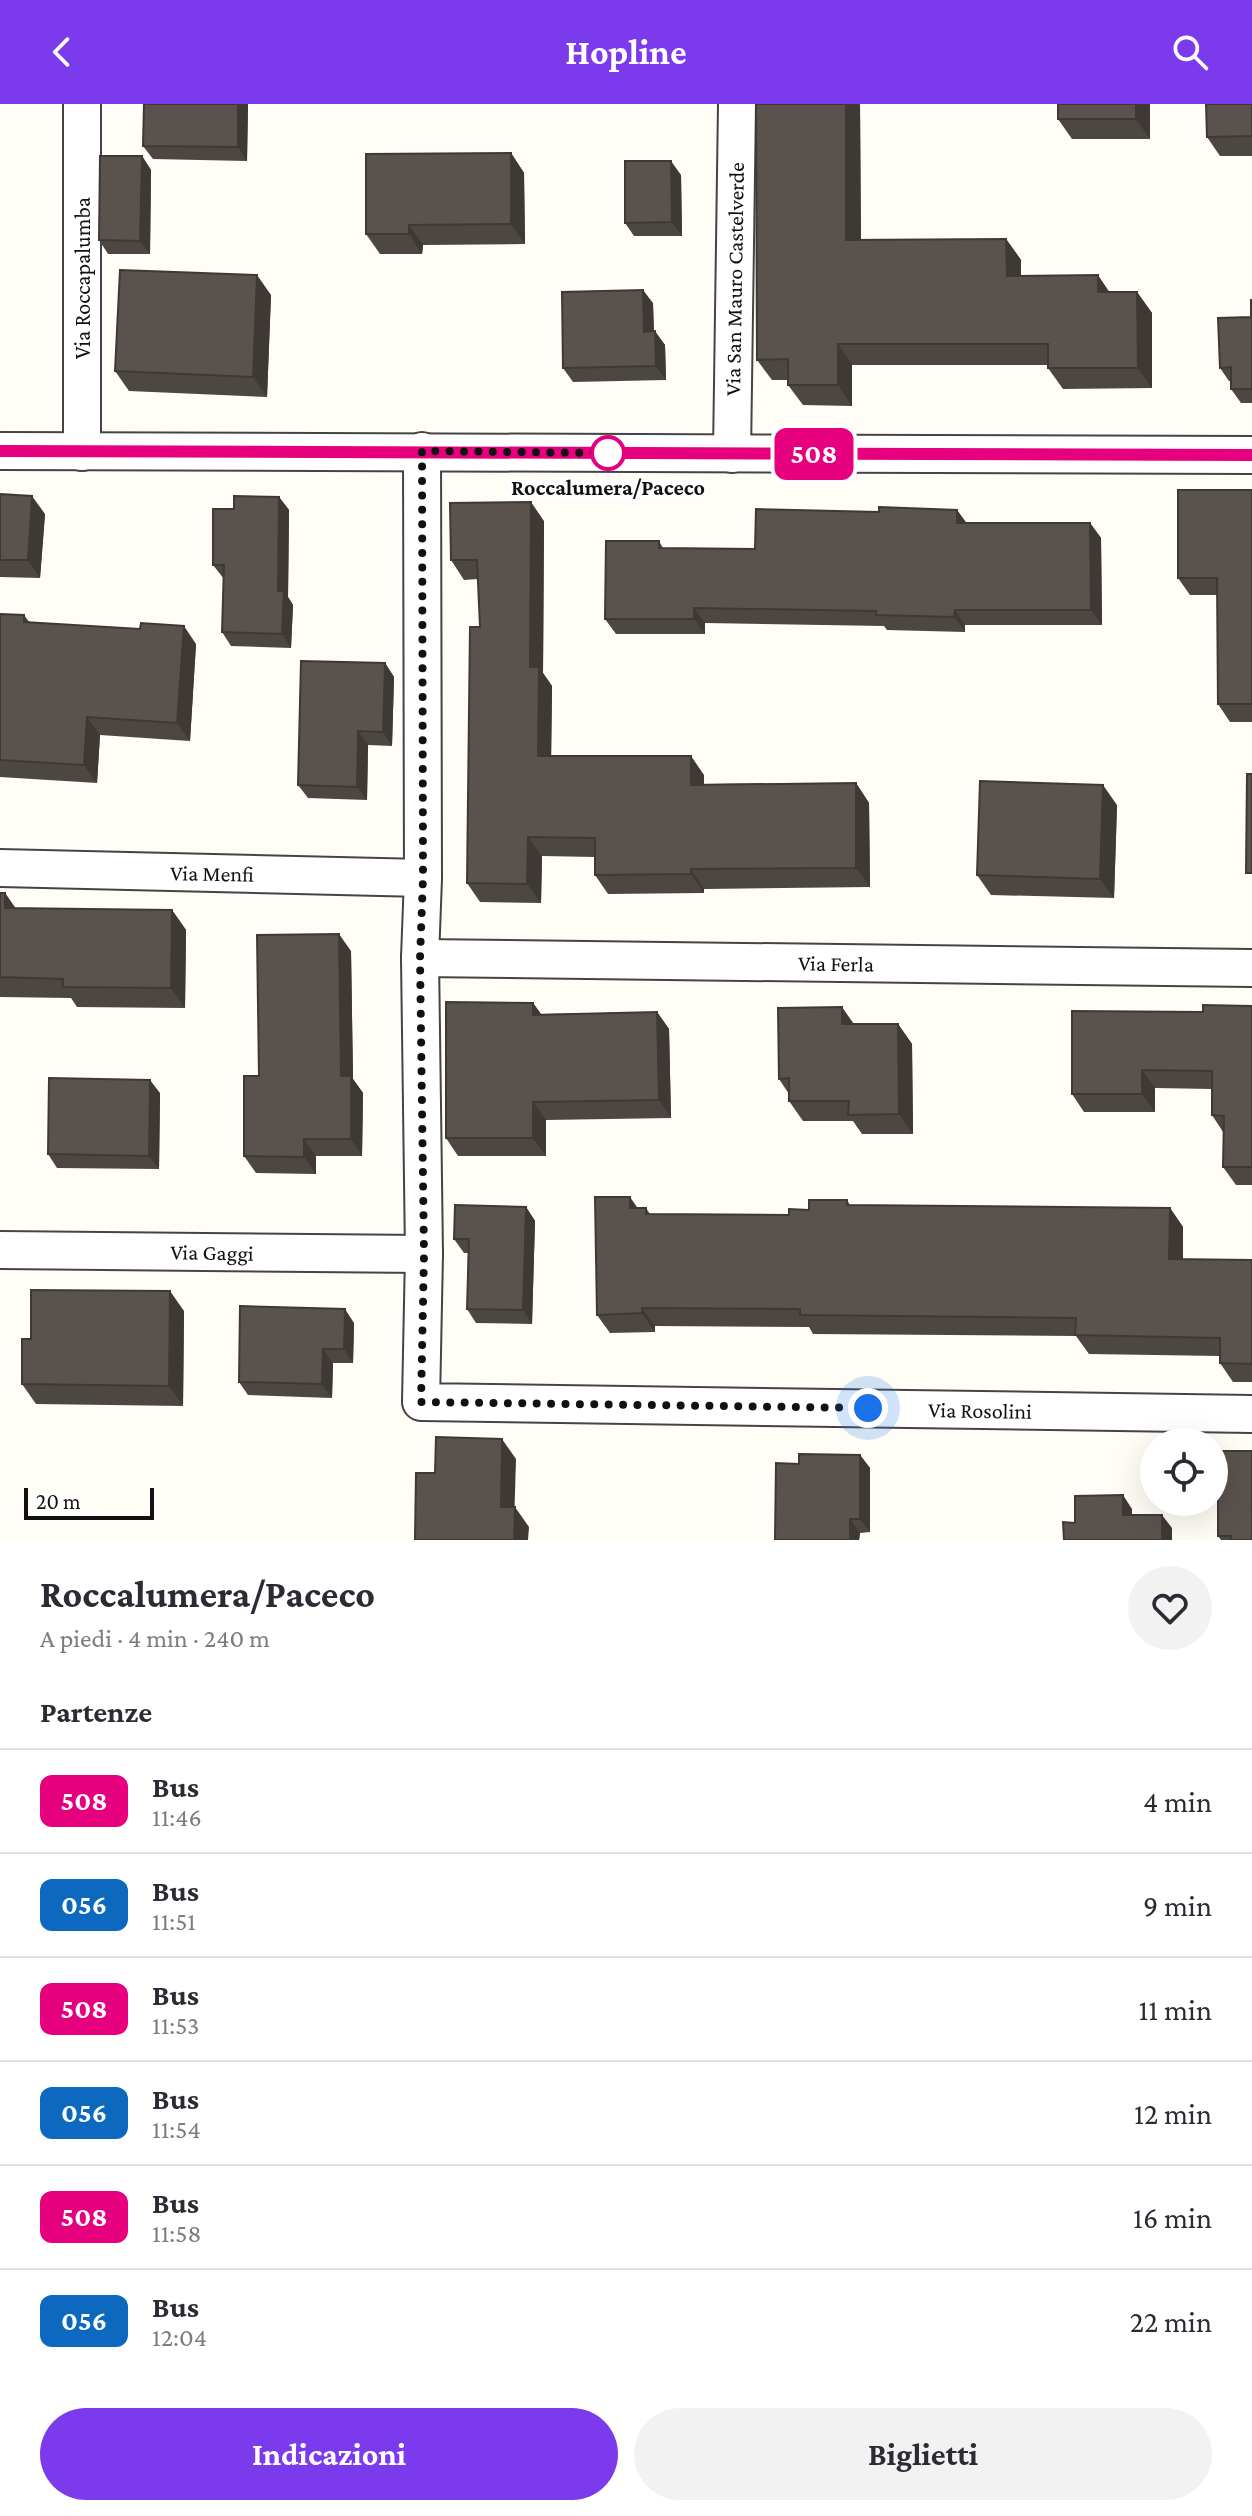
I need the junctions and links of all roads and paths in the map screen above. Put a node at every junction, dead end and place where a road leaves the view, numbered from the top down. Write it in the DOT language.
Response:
graph roads {
  1 [pos="82,104"];
  2 [pos="737,104"];
  3 [pos="0,451"];
  4 [pos="422,451"];
  5 [pos="82,452"];
  6 [pos="732,454"];
  7 [pos="1252,455"];
  8 [pos="0,868"];
  9 [pos="423,878"];
  10 [pos="420,958"];
  11 [pos="1252,968"];
  12 [pos="0,1250"];
  13 [pos="424,1254"];
  14 [pos="1252,1414"];
  1 -- 5 [label="street, Via Roccapalumba"];
  2 -- 6 [label="street, Via San Mauro Castelverde"];
  3 -- 5 [label="street"];
  4 -- 5 [label="street"];
  4 -- 6 [label="street"];
  4 -- 9 [label="street"];
  6 -- 7 [label="street"];
  8 -- 9 [label="street, Via Menfi"];
  9 -- 10 [label="street"];
  10 -- 11 [label="street, Via Ferla"];
  10 -- 13 [label="street"];
  12 -- 13 [label="street, Via Gaggi"];
  13 -- 14 [label="street, Via Rosolini"];
}
